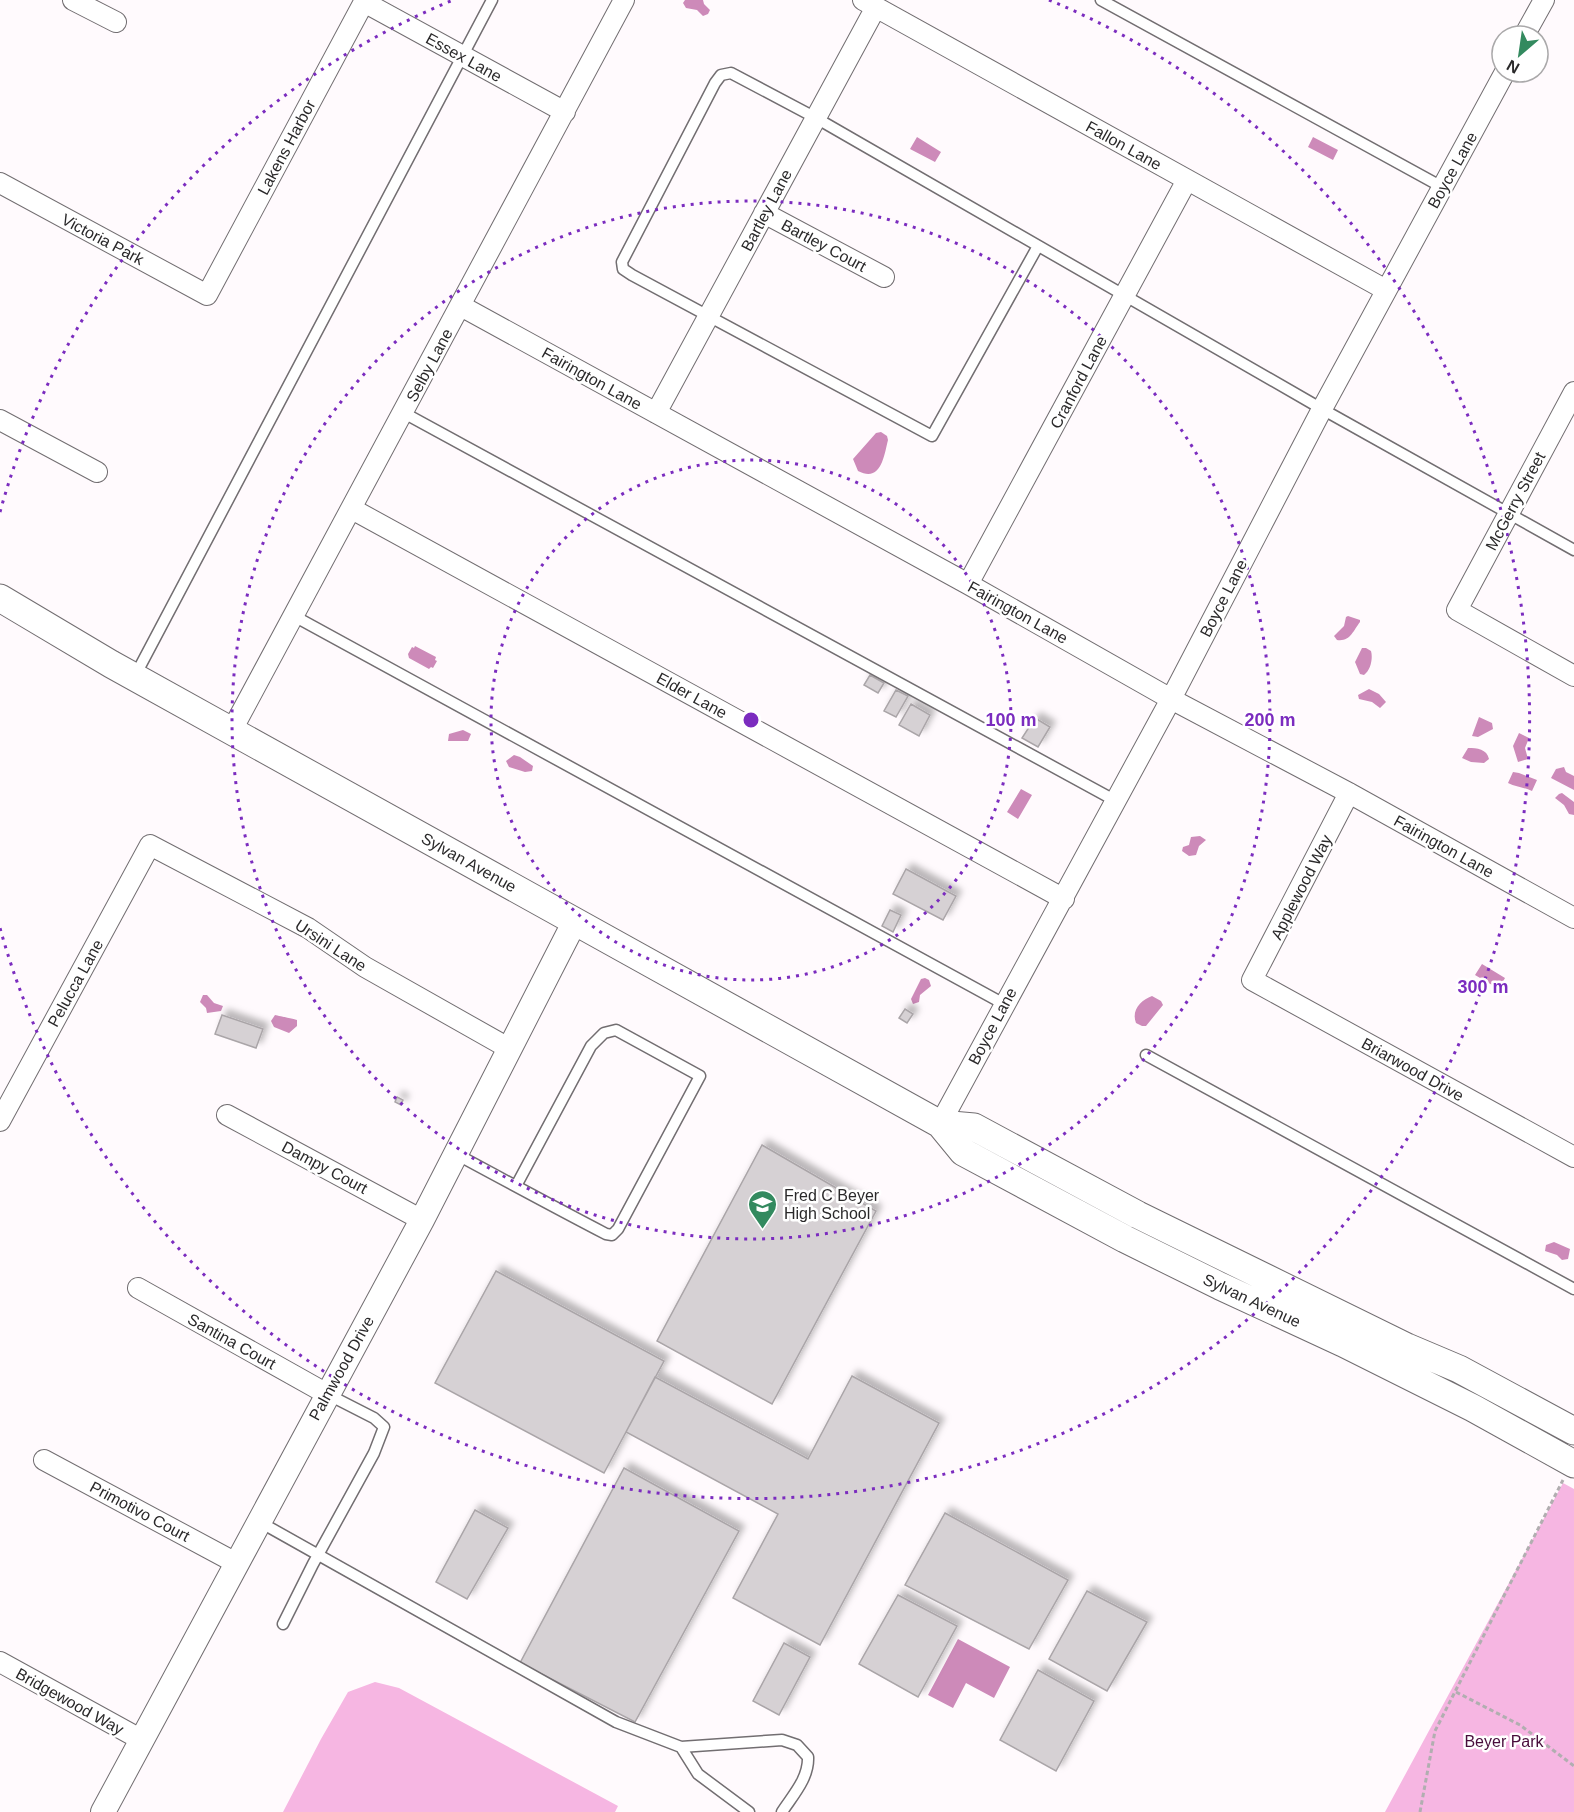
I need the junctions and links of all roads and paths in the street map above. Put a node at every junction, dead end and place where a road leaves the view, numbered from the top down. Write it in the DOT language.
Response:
graph roads {
  1 [pos="73,0"];
  2 [pos="492,0"];
  3 [pos="624,0"];
  4 [pos="1101,0"];
  5 [pos="1544,0"];
  6 [pos="364,1"];
  7 [pos="869,4"];
  8 [pos="116,22"];
  9 [pos="1531,24"];
  10 [pos="462,56"];
  11 [pos="1498,84"];
  12 [pos="565,112"];
  13 [pos="816,118"];
  14 [pos="1187,180"];
  15 [pos="0,183"];
  16 [pos="1442,187"];
  17 [pos="764,213"];
  18 [pos="1038,246"];
  19 [pos="884,277"];
  20 [pos="1386,290"];
  21 [pos="207,295"];
  22 [pos="1124,296"];
  23 [pos="461,306"];
  24 [pos="709,315"];
  25 [pos="1574,392"];
  26 [pos="1322,409"];
  27 [pos="404,413"];
  28 [pos="656,413"];
  29 [pos="0,420"];
  30 [pos="1566,426"];
  31 [pos="98,472"];
  32 [pos="352,509"];
  33 [pos="1508,514"];
  34 [pos="1574,550"];
  35 [pos="968,584"];
  36 [pos="0,598"];
  37 [pos="294,616"];
  38 [pos="135,676"];
  39 [pos="1574,676"];
  40 [pos="1171,699"];
  41 [pos="232,730"];
  42 [pos="1349,794"];
  43 [pos="1116,801"];
  44 [pos="150,845"];
  45 [pos="1064,899"];
  46 [pos="1574,918"];
  47 [pos="575,921"];
  48 [pos="1252,980"];
  49 [pos="1004,1004"];
  50 [pos="510,1049"];
  51 [pos="1146,1055"];
  52 [pos="227,1115"];
  53 [pos="0,1121"];
  54 [pos="940,1124"];
  55 [pos="456,1154"];
  56 [pos="1574,1157"];
  57 [pos="516,1186"];
  58 [pos="422,1220"];
  59 [pos="138,1288"];
  60 [pos="1574,1289"];
  61 [pos="327,1394"];
  62 [pos="1574,1431"];
  63 [pos="44,1460"];
  64 [pos="1573,1463"];
  65 [pos="258,1521"];
  66 [pos="319,1554"];
  67 [pos="236,1563"];
  68 [pos="284,1624"];
  69 [pos="0,1662"];
  70 [pos="1456,1692"];
  71 [pos="140,1739"];
  72 [pos="681,1747"];
  73 [pos="1574,1766"];
  74 [pos="103,1812"];
  75 [pos="749,1812"];
  76 [pos="782,1812"];
  77 [pos="1420,1812"];
  1 -- 8 [label="street"];
  2 -- 10 [label="lane"];
  3 -- 12 [label="street, Selby Lane"];
  4 -- 16 [label="lane"];
  5 -- 9 [label="street"];
  6 -- 10 [label="street, Essex Lane"];
  6 -- 21 [label="street, Lakens Harbor"];
  7 -- 13 [label="street, Bartley Lane"];
  7 -- 14 [label="street, Fallon Lane"];
  10 -- 12 [label="street, Essex Lane"];
  10 -- 38 [label="lane"];
  11 -- 16 [label="street, Boyce Lane"];
  12 -- 23 [label="street, Selby Lane"];
  13 -- 17 [label="street, Bartley Lane"];
  13 -- 18 [label="lane"];
  13 -- 24 [label="lane"];
  14 -- 20 [label="street, Fallon Lane"];
  14 -- 22 [label="street, Cranford Lane"];
  15 -- 21 [label="street, Victoria Park"];
  16 -- 20 [label="street, Boyce Lane"];
  17 -- 19 [label="street, Bartley Court"];
  17 -- 24 [label="street, Bartley Lane"];
  18 -- 22 [label="lane"];
  18 -- 24 [label="lane"];
  20 -- 26 [label="street, Boyce Lane"];
  22 -- 26 [label="lane"];
  22 -- 35 [label="street, Cranford Lane"];
  23 -- 27 [label="street, Selby Lane"];
  23 -- 28 [label="street, Fairington Lane"];
  24 -- 28 [label="street, Bartley Lane"];
  25 -- 30 [label="street, McGerry Street"];
  26 -- 33 [label="lane"];
  26 -- 40 [label="street, Boyce Lane"];
  27 -- 32 [label="street, Selby Lane"];
  27 -- 43 [label="lane"];
  28 -- 35 [label="street, Fairington Lane"];
  29 -- 31 [label="street"];
  30 -- 33 [label="street, McGerry Street"];
  32 -- 37 [label="street, Selby Lane"];
  32 -- 45 [label="street, Elder Lane"];
  33 -- 34 [label="lane"];
  33 -- 39 [label="street, McGerry Street"];
  35 -- 40 [label="street, Fairington Lane"];
  36 -- 38 [label="main road, Sylvan Avenue"];
  37 -- 41 [label="street, Selby Lane"];
  37 -- 49 [label="lane"];
  38 -- 41 [label="main road, Sylvan Avenue"];
  40 -- 42 [label="street, Fairington Lane"];
  40 -- 43 [label="street, Boyce Lane"];
  41 -- 47 [label="main road, Sylvan Avenue"];
  42 -- 46 [label="street, Fairington Lane"];
  42 -- 48 [label="street, Applewood Way"];
  43 -- 45 [label="street, Boyce Lane"];
  44 -- 50 [label="street, Ursini Lane"];
  44 -- 53 [label="street, Pelucca Lane"];
  45 -- 49 [label="street, Boyce Lane"];
  47 -- 50 [label="street, Palmwood Drive"];
  47 -- 54 [label="main road, Sylvan Avenue"];
  48 -- 56 [label="street, Briarwood Drive"];
  49 -- 54 [label="street, Boyce Lane"];
  50 -- 55 [label="street, Palmwood Drive"];
  51 -- 60 [label="lane"];
  52 -- 58 [label="street, Dampy Court"];
  54 -- 62 [label="main road, Sylvan Avenue"];
  54 -- 64 [label="main road, Sylvan Avenue"];
  55 -- 57 [label="lane"];
  55 -- 58 [label="street, Palmwood Drive"];
  57 -- 57 [label="lane"];
  58 -- 61 [label="street, Palmwood Drive"];
  59 -- 61 [label="street, Santina Court"];
  61 -- 65 [label="street, Palmwood Drive"];
  61 -- 66 [label="lane"];
  63 -- 67 [label="street, Primotivo Court"];
  64 -- 70 [label="path"];
  65 -- 66 [label="lane"];
  65 -- 67 [label="street, Palmwood Drive"];
  66 -- 68 [label="lane"];
  66 -- 72 [label="lane"];
  67 -- 71 [label="street, Palmwood Drive"];
  69 -- 71 [label="street, Bridgewood Way"];
  70 -- 73 [label="path"];
  70 -- 77 [label="path"];
  71 -- 74 [label="street, Palmwood Drive"];
  72 -- 75 [label="lane"];
  72 -- 76 [label="lane"];
}
